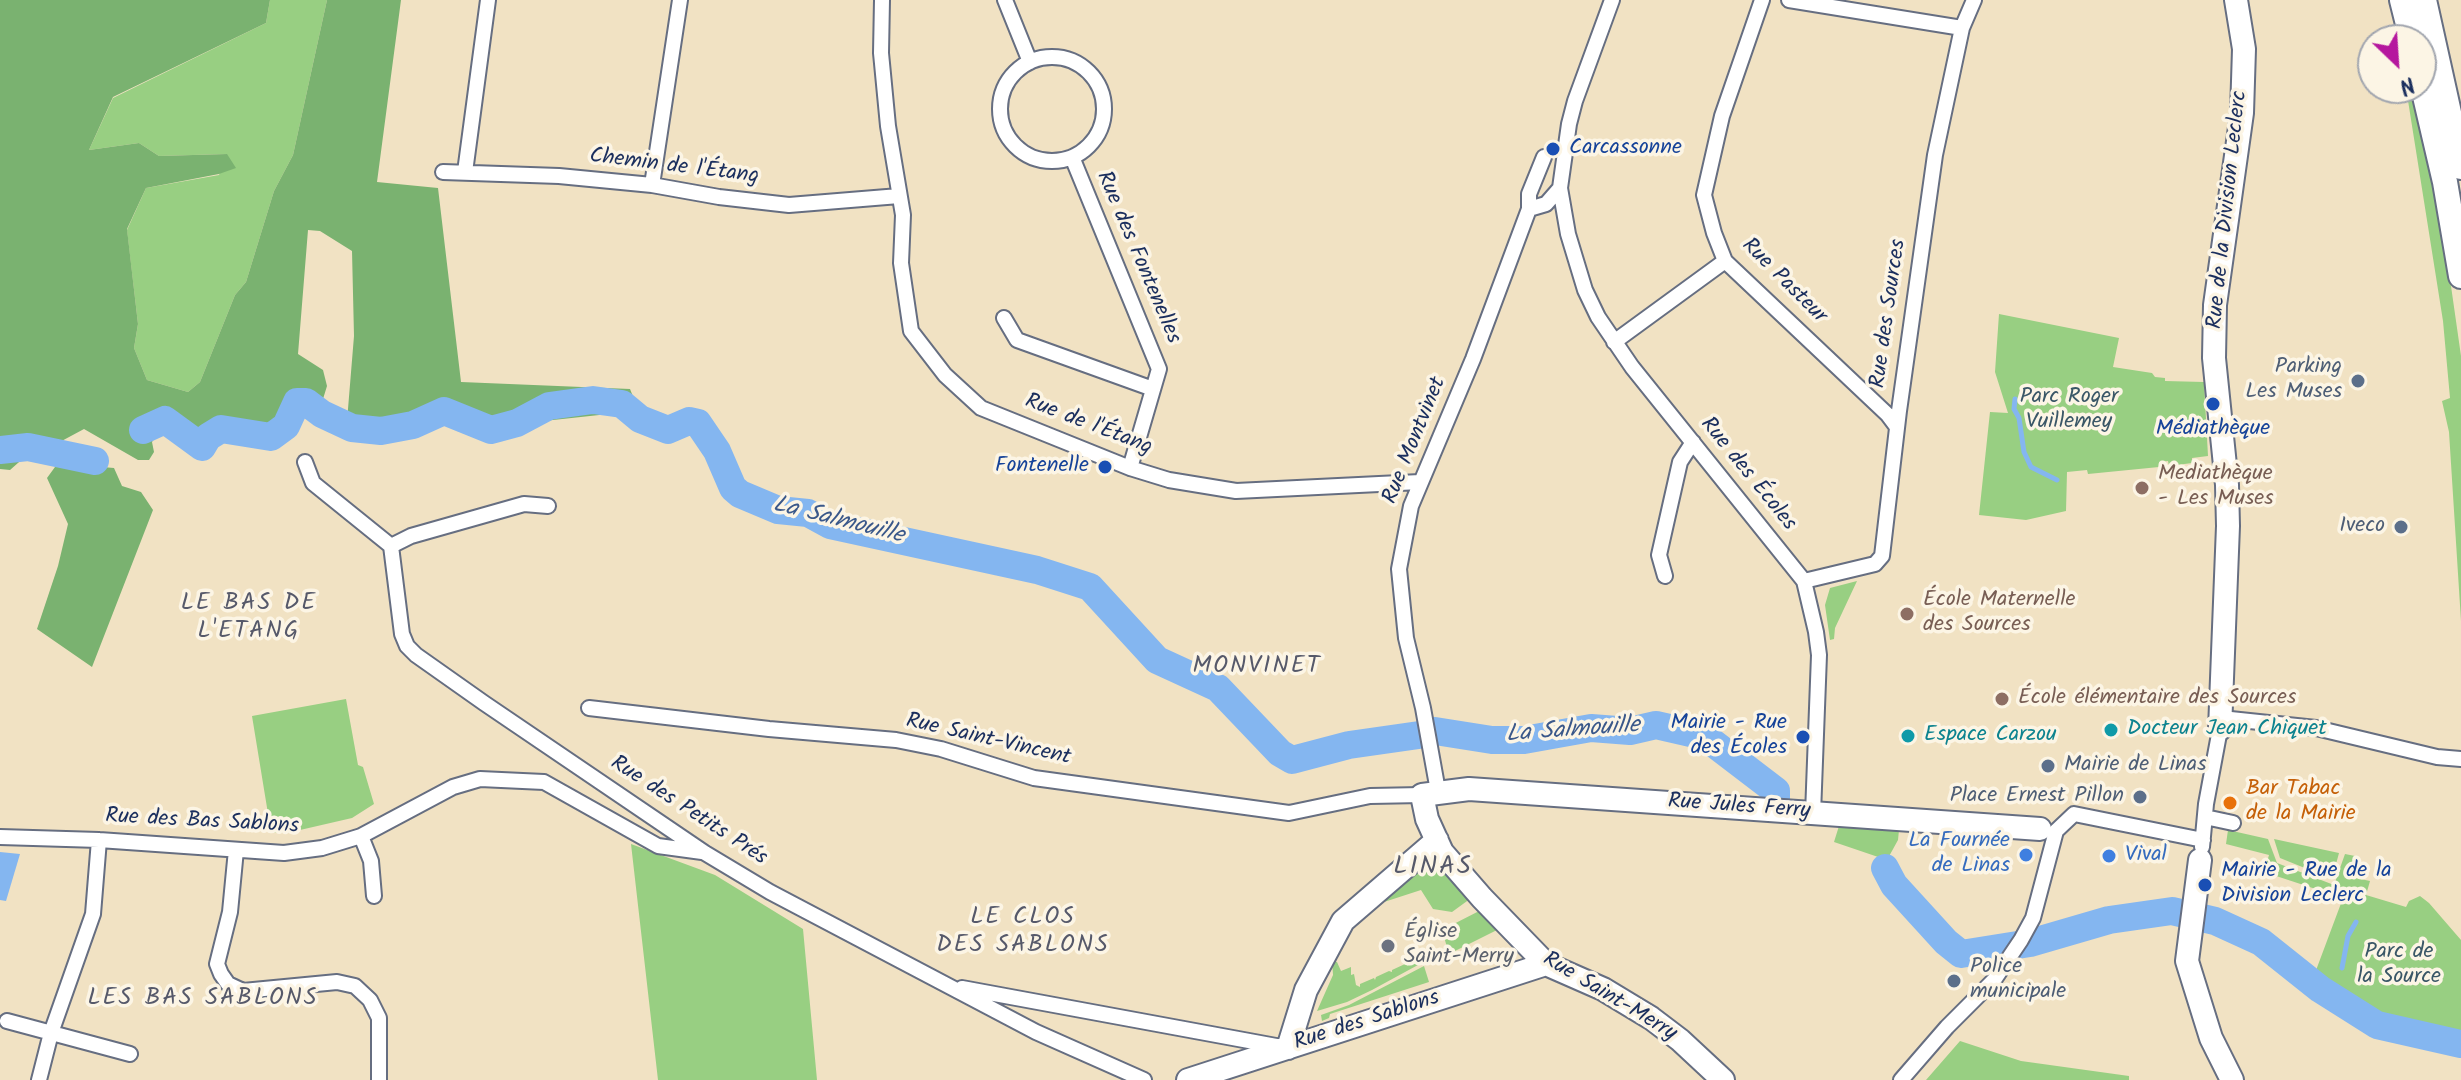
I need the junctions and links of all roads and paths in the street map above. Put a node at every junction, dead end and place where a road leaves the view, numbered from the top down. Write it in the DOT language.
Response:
graph roads {
  1 [pos="488,0"];
  2 [pos="680,0"];
  3 [pos="882,0"];
  4 [pos="1005,0"];
  5 [pos="1612,0"];
  6 [pos="1762,0"];
  7 [pos="1789,0"];
  8 [pos="1974,0"];
  9 [pos="2236,0"];
  10 [pos="2402,0"];
  11 [pos="2424,0"];
  12 [pos="2408,24"];
  13 [pos="1962,28"];
  14 [pos="1030,62"];
  15 [pos="2427,104"];
  16 [pos="1072,157"];
  17 [pos="1544,157"];
  18 [pos="2461,167"];
  19 [pos="443,172"];
  20 [pos="465,172"];
  21 [pos="652,185"];
  22 [pos="1560,188"];
  23 [pos="899,196"];
  24 [pos="1529,209"];
  25 [pos="1725,261"];
  26 [pos="2461,276"];
  27 [pos="1004,318"];
  28 [pos="1614,342"];
  29 [pos="1153,389"];
  30 [pos="1897,427"];
  31 [pos="1693,442"];
  32 [pos="305,462"];
  33 [pos="1130,468"];
  34 [pos="1420,482"];
  35 [pos="548,506"];
  36 [pos="391,546"];
  37 [pos="1665,576"];
  38 [pos="1804,581"];
  39 [pos="589,708"];
  40 [pos="2220,724"];
  41 [pos="2461,759"];
  42 [pos="1430,793"];
  43 [pos="1813,814"];
  44 [pos="2205,817"];
  45 [pos="2233,823"];
  46 [pos="2048,830"];
  47 [pos="361,836"];
  48 [pos="0,837"];
  49 [pos="99,840"];
  50 [pos="1437,840"];
  51 [pos="236,850"];
  52 [pos="2201,850"];
  53 [pos="705,853"];
  54 [pos="374,896"];
  55 [pos="1546,964"];
  56 [pos="950,986"];
  57 [pos="7,1021"];
  58 [pos="51,1033"];
  59 [pos="1288,1048"];
  60 [pos="130,1054"];
  61 [pos="39,1080"];
  62 [pos="379,1080"];
  63 [pos="1144,1080"];
  64 [pos="1188,1080"];
  65 [pos="1723,1080"];
  66 [pos="1901,1080"];
  67 [pos="2232,1080"];
  1 -- 20 [label="street"];
  2 -- 21 [label="street"];
  3 -- 23 [label="street, Rue de l'Étang"];
  4 -- 14 [label="street"];
  5 -- 22 [label="street"];
  6 -- 25 [label="street, Rue Pasteur"];
  7 -- 13 [label="street"];
  8 -- 13 [label="street, Rue des Sources"];
  9 -- 40 [label="street, Rue de la Division Leclerc"];
  10 -- 12 [label="main road"];
  11 -- 18 [label="main road"];
  13 -- 30 [label="street, Rue des Sources"];
  14 -- 16 [label="street, Rue des Fontenelles"];
  14 -- 16 [label="street, Rue des Fontenelles"];
  15 -- 26 [label="main road"];
  16 -- 29 [label="street, Rue des Fontenelles"];
  17 -- 24 [label="street, Rue Montvinet"];
  19 -- 20 [label="street, Chemin de l'Étang"];
  20 -- 21 [label="street, Chemin de l'Étang"];
  21 -- 23 [label="street, Chemin de l'Étang"];
  22 -- 24 [label="street"];
  22 -- 28 [label="street, Rue des Écoles"];
  23 -- 33 [label="street, Rue de l'Étang"];
  24 -- 34 [label="street, Rue Montvinet"];
  25 -- 28 [label="street"];
  25 -- 30 [label="street, Rue Pasteur"];
  27 -- 29 [label="street"];
  28 -- 31 [label="street, Rue des Écoles"];
  29 -- 33 [label="street, Rue des Fontenelles"];
  30 -- 38 [label="street, Rue des Sources"];
  31 -- 37 [label="street"];
  31 -- 38 [label="street, Rue des Écoles"];
  32 -- 36 [label="street"];
  33 -- 34 [label="street, Rue de l'Étang"];
  34 -- 42 [label="street, Rue Montvinet"];
  35 -- 36 [label="street"];
  36 -- 53 [label="street, Rue des Petits Prés"];
  38 -- 43 [label="street, Rue des Écoles"];
  39 -- 42 [label="street, Rue Saint-Vincent"];
  40 -- 41 [label="street"];
  40 -- 44 [label="street, Rue de la Division Leclerc"];
  42 -- 43 [label="street, Rue Jules Ferry"];
  42 -- 50 [label="street, Rue Saint-Merry"];
  43 -- 46 [label="street, Rue Jules Ferry"];
  44 -- 45 [label="street"];
  44 -- 52 [label="street, Rue de la Division Leclerc"];
  46 -- 52 [label="street"];
  46 -- 66 [label="street"];
  47 -- 51 [label="street, Rue des Bas Sablons"];
  47 -- 53 [label="street, Rue des Bas Sablons"];
  47 -- 54 [label="street"];
  48 -- 49 [label="street, Rue des Bas Sablons"];
  49 -- 51 [label="street, Rue des Bas Sablons"];
  49 -- 58 [label="street"];
  50 -- 55 [label="street, Rue Saint-Merry"];
  50 -- 59 [label="street"];
  51 -- 62 [label="street"];
  52 -- 67 [label="street, Rue de la Division Leclerc"];
  53 -- 56 [label="street, Rue des Petits Prés"];
  55 -- 59 [label="street, Rue des Sablons"];
  55 -- 65 [label="street, Rue Saint-Merry"];
  56 -- 59 [label="street, Rue des Petits Prés"];
  56 -- 63 [label="street, Rue des Petits Prés"];
  57 -- 58 [label="street"];
  58 -- 60 [label="street"];
  58 -- 61 [label="street"];
  59 -- 64 [label="street, Rue des Sablons"];
}
